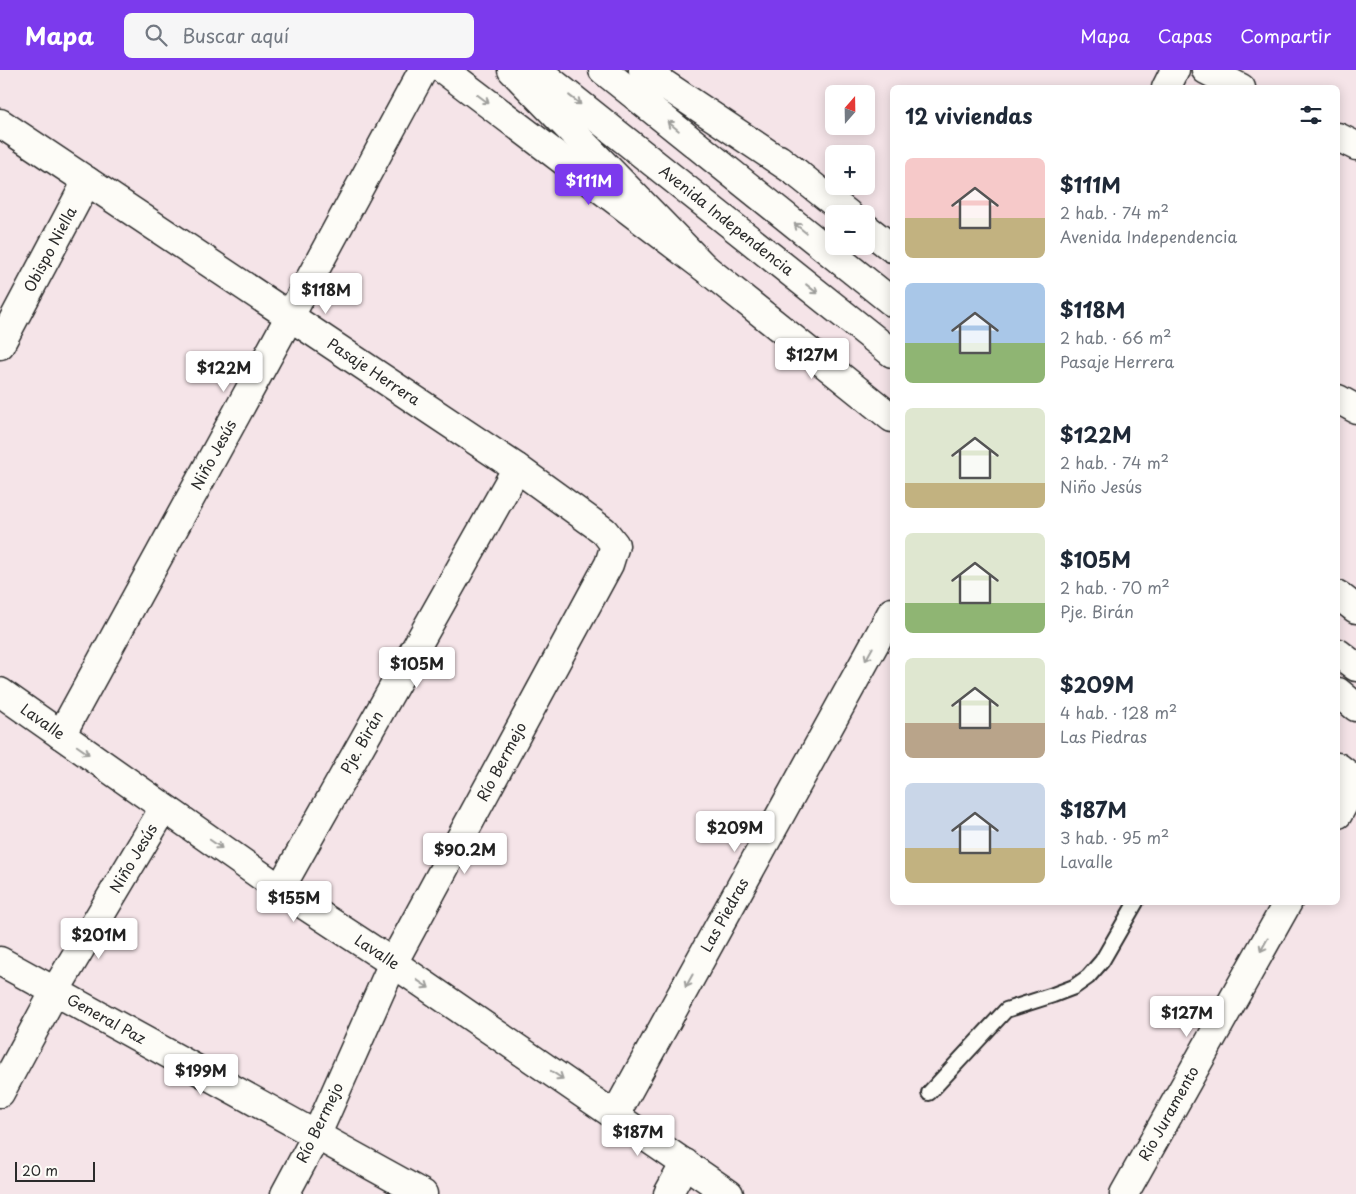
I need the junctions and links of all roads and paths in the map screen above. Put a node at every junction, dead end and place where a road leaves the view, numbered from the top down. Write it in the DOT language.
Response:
graph roads {
  1 [pos="422,70"];
  2 [pos="444,70"];
  3 [pos="512,70"];
  4 [pos="537,70"];
  5 [pos="603,70"];
  6 [pos="643,70"];
  7 [pos="661,70"];
  8 [pos="1175,70"];
  9 [pos="1206,70"];
  10 [pos="1168,85"];
  11 [pos="1235,85"];
  12 [pos="0,123"];
  13 [pos="1340,138"];
  14 [pos="1356,146"];
  15 [pos="797,173"];
  16 [pos="87,181"];
  17 [pos="837,205"];
  18 [pos="875,235"];
  19 [pos="890,246"];
  20 [pos="705,268"];
  21 [pos="890,300"];
  22 [pos="290,316"];
  23 [pos="0,345"];
  24 [pos="890,351"];
  25 [pos="1340,400"];
  26 [pos="1356,409"];
  27 [pos="890,416"];
  28 [pos="518,468"];
  29 [pos="615,546"];
  30 [pos="1340,597"];
  31 [pos="1356,609"];
  32 [pos="890,616"];
  33 [pos="1340,655"];
  34 [pos="1356,667"];
  35 [pos="0,692"];
  36 [pos="1340,694"];
  37 [pos="1356,707"];
  38 [pos="61,734"];
  39 [pos="1340,769"];
  40 [pos="1356,781"];
  41 [pos="164,808"];
  42 [pos="1340,810"];
  43 [pos="280,888"];
  44 [pos="1134,905"];
  45 [pos="1286,905"];
  46 [pos="0,961"];
  47 [pos="393,963"];
  48 [pos="55,991"];
  49 [pos="0,1093"];
  50 [pos="929,1093"];
  51 [pos="615,1115"];
  52 [pos="316,1136"];
  53 [pos="685,1163"];
  54 [pos="284,1194"];
  55 [pos="423,1194"];
  56 [pos="668,1194"];
  57 [pos="730,1194"];
  58 [pos="1124,1194"];
  1 -- 22 [label="main road, Niño Jesús"];
  2 -- 20 [label="main road, one-way"];
  3 -- 20 [label="main road"];
  4 -- 24 [label="main road, Avenida Independencia, one-way"];
  21 -- 5 [label="main road, one-way"];
  6 -- 15 [label="main road"];
  7 -- 15 [label="main road"];
  8 -- 10 [label="main road"];
  9 -- 11 [label="main road"];
  12 -- 16 [label="main road, Pasaje Herrera"];
  13 -- 14 [label="main road"];
  15 -- 17 [label="main road"];
  16 -- 22 [label="main road, Pasaje Herrera"];
  16 -- 23 [label="main road, Obispo Niella"];
  18 -- 19 [label="main road"];
  20 -- 27 [label="main road"];
  22 -- 28 [label="main road, Pasaje Herrera"];
  22 -- 38 [label="main road, Niño Jesús"];
  25 -- 26 [label="main road"];
  28 -- 29 [label="main road, Pasaje Herrera"];
  28 -- 43 [label="main road, Pje. Birán"];
  29 -- 47 [label="main road, Río Bermejo"];
  30 -- 31 [label="main road"];
  32 -- 51 [label="main road, Las Piedras, one-way"];
  33 -- 34 [label="main road"];
  35 -- 38 [label="main road, Lavalle"];
  36 -- 37 [label="main road"];
  38 -- 41 [label="main road, Lavalle, one-way"];
  39 -- 40 [label="main road"];
  40 -- 42 [label="main road"];
  41 -- 43 [label="main road, Lavalle, one-way"];
  41 -- 48 [label="main road, Niño Jesús"];
  43 -- 47 [label="main road, Lavalle"];
  44 -- 50 [label="lane"];
  45 -- 58 [label="main road, Rio Juramento, one-way"];
  46 -- 48 [label="main road, General Paz"];
  47 -- 51 [label="main road, Lavalle, one-way"];
  47 -- 52 [label="main road, Río Bermejo"];
  48 -- 49 [label="main road, Niño Jesús"];
  48 -- 52 [label="main road, General Paz"];
  51 -- 53 [label="main road, Lavalle"];
  52 -- 54 [label="main road, Río Bermejo"];
  52 -- 55 [label="main road, General Paz"];
  53 -- 56 [label="main road"];
  53 -- 57 [label="main road, Lavalle"];
}
